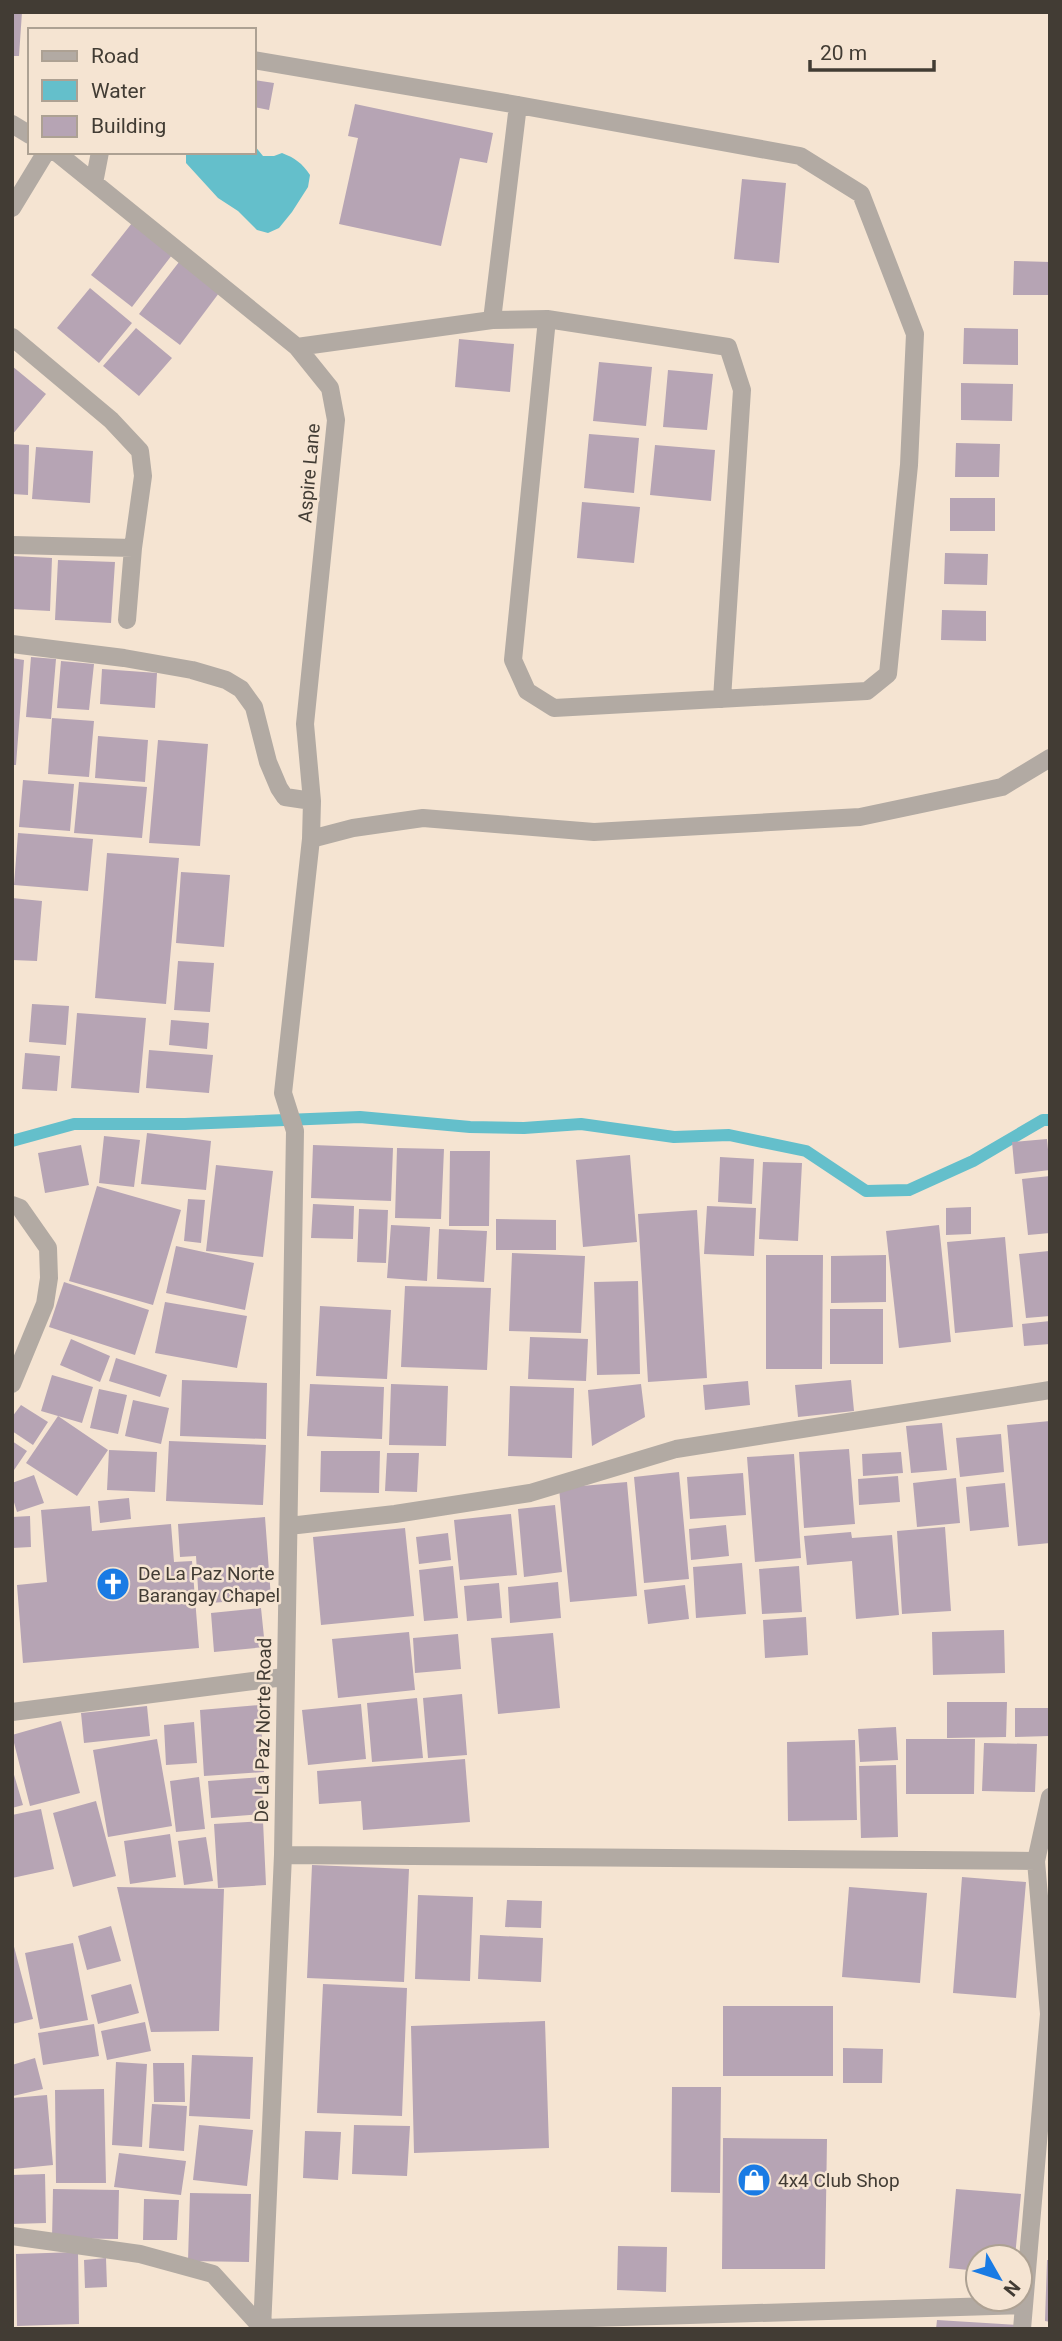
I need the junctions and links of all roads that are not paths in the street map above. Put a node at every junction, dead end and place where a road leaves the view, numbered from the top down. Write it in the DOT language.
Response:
graph roads {
  1 [pos="256,61"];
  2 [pos="518,104"];
  3 [pos="12,124"];
  4 [pos="28,134"];
  5 [pos="45,154"];
  6 [pos="58,154"];
  7 [pos="100,154"];
  8 [pos="94,183"];
  9 [pos="12,208"];
  10 [pos="547,319"];
  11 [pos="492,320"];
  12 [pos="12,337"];
  13 [pos="297,347"];
  14 [pos="12,545"];
  15 [pos="133,548"];
  16 [pos="127,621"];
  17 [pos="12,644"];
  18 [pos="722,699"];
  19 [pos="1050,758"];
  20 [pos="312,801"];
  21 [pos="311,839"];
  22 [pos="283,1093"];
  23 [pos="12,1206"];
  24 [pos="12,1384"];
  25 [pos="1050,1390"];
  26 [pos="289,1526"];
  27 [pos="284,1677"];
  28 [pos="12,1712"];
  29 [pos="1050,1797"];
  30 [pos="283,1855"];
  31 [pos="1036,1861"];
  32 [pos="1050,2014"];
  33 [pos="12,2236"];
  34 [pos="1029,2243"];
  35 [pos="964,2307"];
  36 [pos="262,2328"];
  1 -- 2 [label="street"];
  2 -- 11 [label="street"];
  2 -- 18 [label="street"];
  3 -- 4 [label="street"];
  5 -- 9 [label="street"];
  6 -- 8 [label="street, Aspire Lane"];
  7 -- 8 [label="street"];
  8 -- 13 [label="street, Aspire Lane"];
  10 -- 11 [label="street"];
  10 -- 18 [label="street"];
  10 -- 18 [label="street"];
  11 -- 13 [label="street"];
  12 -- 15 [label="street"];
  13 -- 20 [label="street, Aspire Lane"];
  14 -- 15 [label="street"];
  15 -- 16 [label="street"];
  17 -- 20 [label="street"];
  19 -- 21 [label="street"];
  20 -- 21 [label="street, Aspire Lane"];
  21 -- 22 [label="street, Aspire Lane"];
  22 -- 26 [label="street, De La Paz Norte Road"];
  23 -- 24 [label="street"];
  25 -- 26 [label="street"];
  26 -- 27 [label="street, De La Paz Norte Road"];
  27 -- 28 [label="street"];
  27 -- 30 [label="street, De La Paz Norte Road"];
  29 -- 31 [label="street"];
  30 -- 31 [label="street"];
  30 -- 36 [label="street, De La Paz Norte Road"];
  31 -- 32 [label="street"];
  32 -- 34 [label="street"];
  33 -- 36 [label="street"];
  35 -- 36 [label="street"];
}
